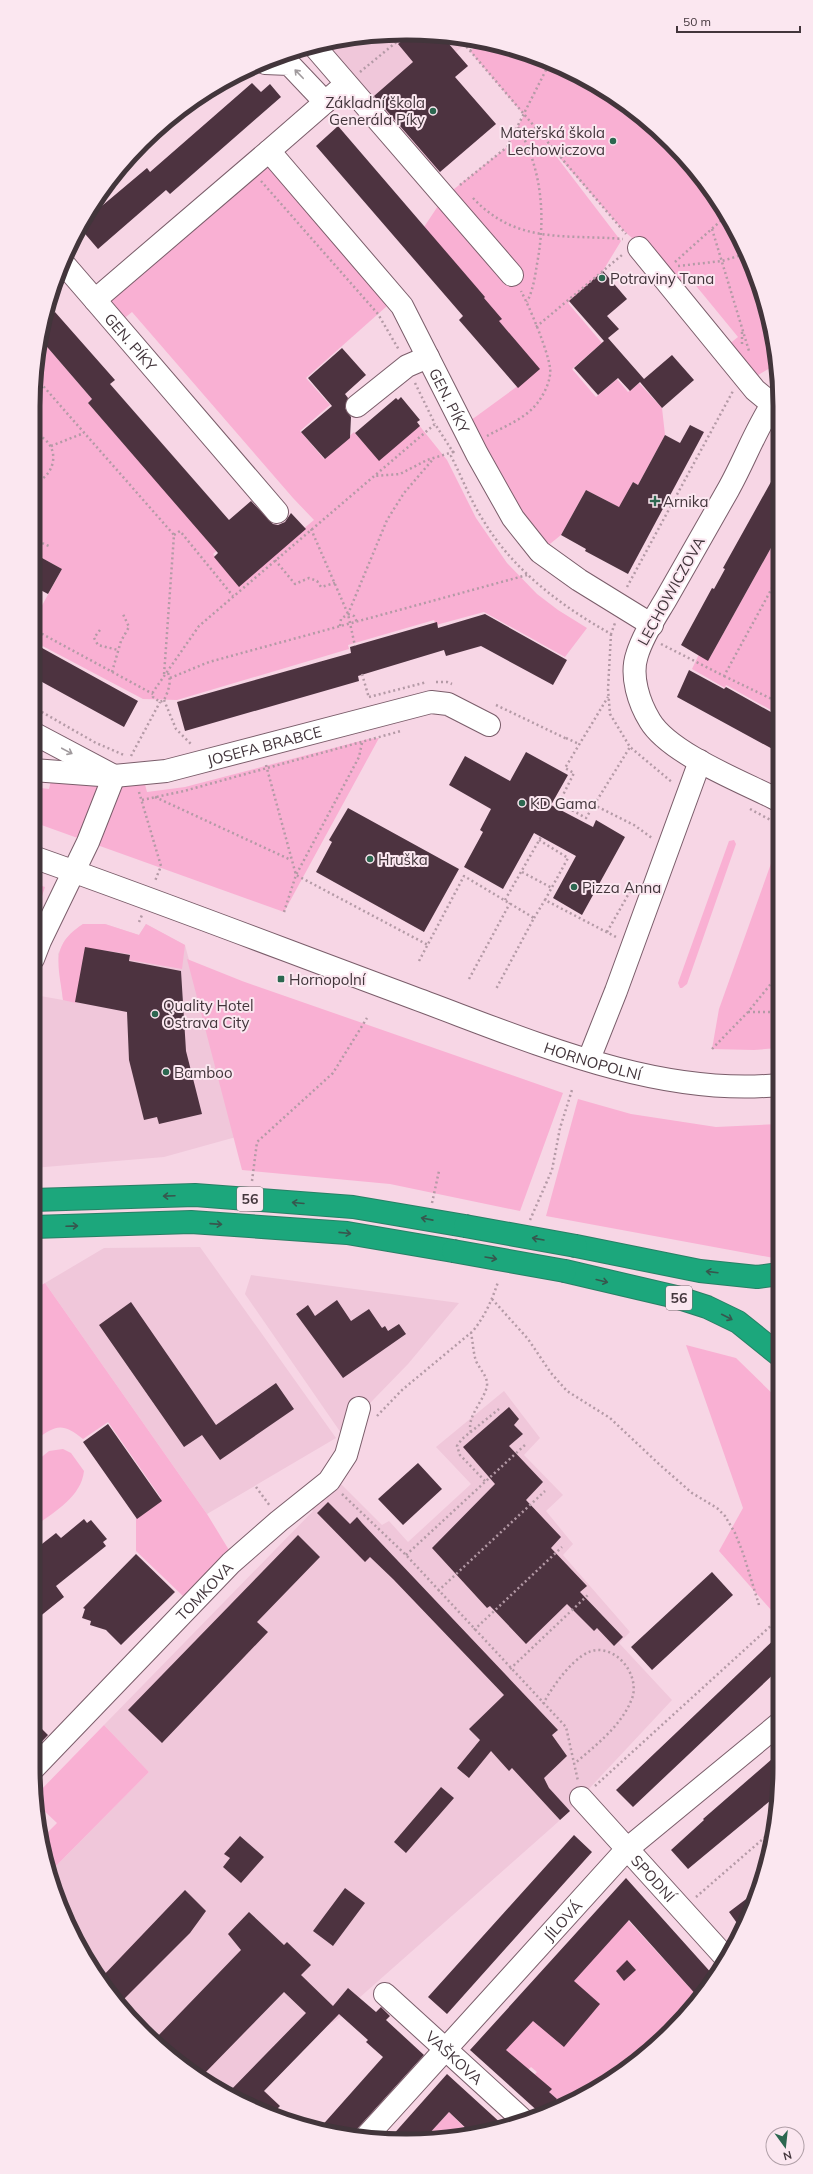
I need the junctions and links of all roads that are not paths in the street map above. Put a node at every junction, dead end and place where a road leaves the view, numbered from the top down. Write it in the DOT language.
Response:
graph roads {
  1 [pos="318,51"];
  2 [pos="277,64"];
  3 [pos="346,84"];
  4 [pos="325,102"];
  5 [pos="269,151"];
  6 [pos="635,244"];
  7 [pos="67,268"];
  8 [pos="512,275"];
  9 [pos="95,300"];
  10 [pos="428,357"];
  11 [pos="773,399"];
  12 [pos="773,402"];
  13 [pos="357,406"];
  14 [pos="277,512"];
  15 [pos="649,631"];
  16 [pos="495,716"];
  17 [pos="40,736"];
  18 [pos="700,761"];
  19 [pos="40,770"];
  20 [pos="124,775"];
  21 [pos="773,798"];
  22 [pos="40,859"];
  23 [pos="73,871"];
  24 [pos="40,944"];
  25 [pos="589,1059"];
  26 [pos="773,1085"];
  27 [pos="40,1200"];
  28 [pos="40,1227"];
  29 [pos="773,1275"];
  30 [pos="773,1350"];
  31 [pos="359,1408"];
  32 [pos="773,1729"];
  33 [pos="40,1762"];
  34 [pos="581,1798"];
  35 [pos="627,1849"];
  36 [pos="722,1954"];
  37 [pos="385,1994"];
  38 [pos="445,2048"];
  39 [pos="519,2116"];
  40 [pos="370,2132"];
  1 -- 3 [label="street"];
  4 -- 2 [label="street, one-way"];
  3 -- 4 [label="street, GEN. PÍKY"];
  3 -- 8 [label="street"];
  4 -- 5 [label="street, GEN. PÍKY"];
  5 -- 9 [label="street, GEN. PÍKY"];
  5 -- 10 [label="street, GEN. PÍKY"];
  6 -- 11 [label="street"];
  7 -- 9 [label="street, GEN. PÍKY"];
  9 -- 14 [label="street, GEN. PÍKY"];
  10 -- 13 [label="street"];
  10 -- 15 [label="street, GEN. PÍKY"];
  12 -- 15 [label="street, LECHOWICZOVA"];
  15 -- 18 [label="street, LECHOWICZOVA"];
  16 -- 20 [label="street, JOSEFA BRABCE"];
  17 -- 20 [label="street, one-way"];
  18 -- 21 [label="street, LECHOWICZOVA"];
  18 -- 25 [label="street"];
  19 -- 20 [label="street, JOSEFA BRABCE"];
  20 -- 23 [label="street"];
  22 -- 23 [label="street, HORNOPOLNÍ"];
  23 -- 24 [label="street"];
  23 -- 25 [label="street, HORNOPOLNÍ"];
  25 -- 26 [label="street, HORNOPOLNÍ"];
  29 -- 27 [label="highway, 56, one-way, bridge"];
  28 -- 30 [label="highway, 56, one-way, bridge"];
  31 -- 33 [label="street, TOMKOVA"];
  32 -- 35 [label="street, JÍLOVÁ"];
  34 -- 35 [label="street, SPODNÍ"];
  35 -- 36 [label="street, SPODNÍ"];
  35 -- 38 [label="street, JÍLOVÁ"];
  37 -- 38 [label="street, VAŠKOVA"];
  38 -- 39 [label="street, VAŠKOVA"];
  38 -- 40 [label="street, JÍLOVÁ"];
}
